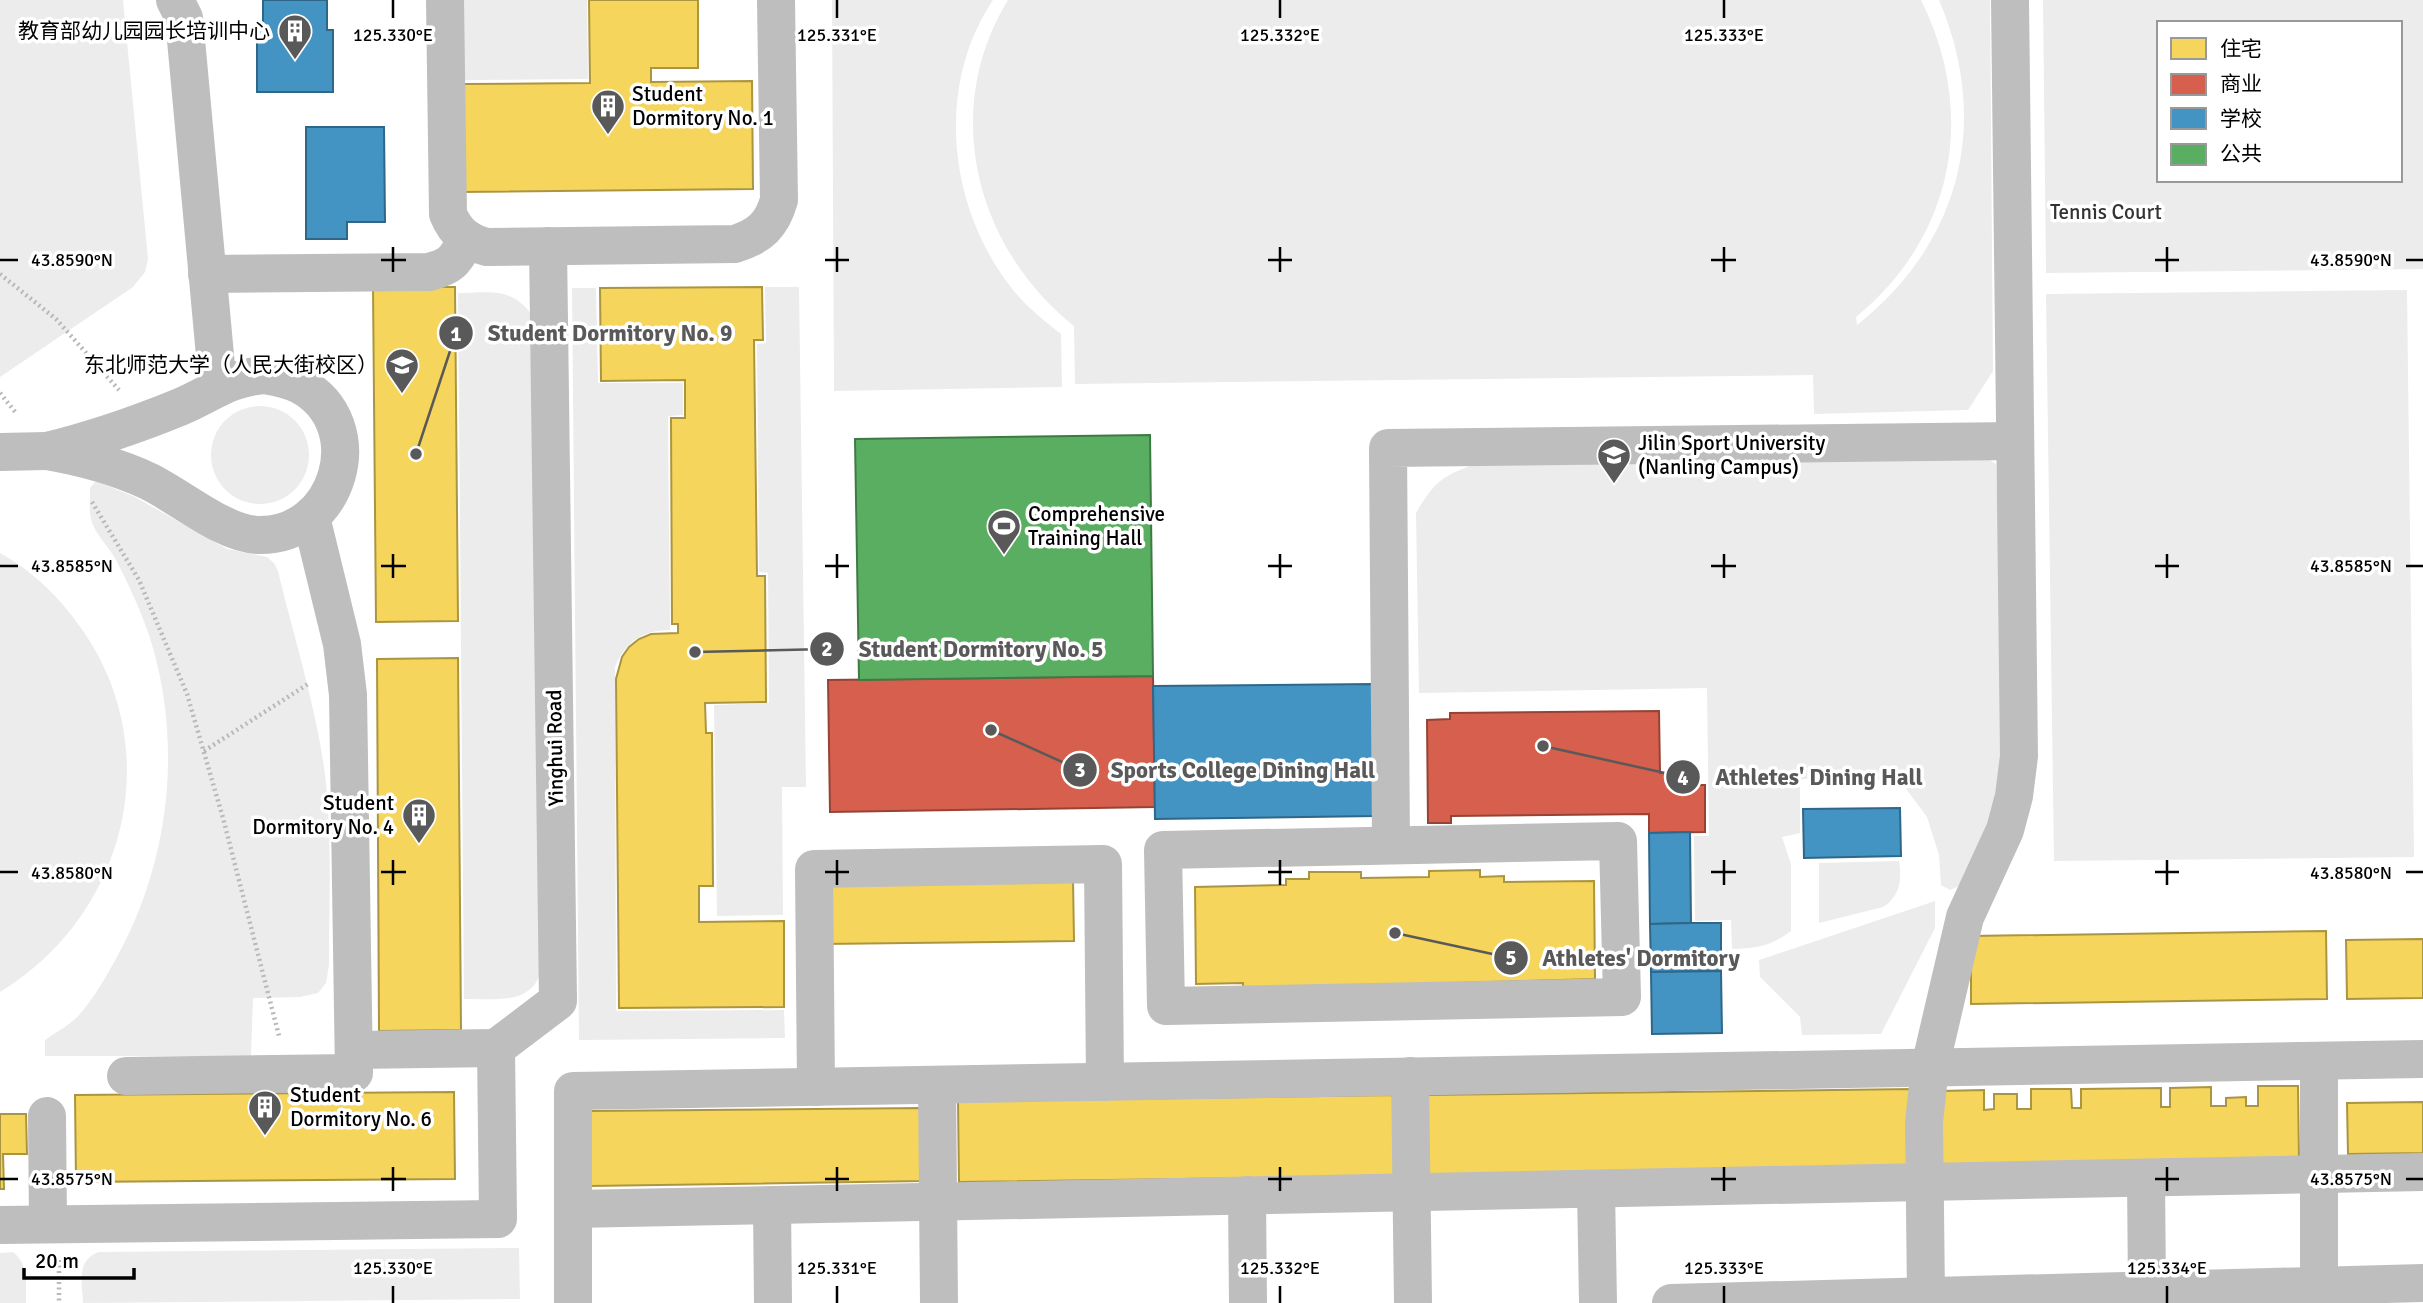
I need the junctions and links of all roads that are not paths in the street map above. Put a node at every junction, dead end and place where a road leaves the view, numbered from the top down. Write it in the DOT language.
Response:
graph roads {
  1 [pos="175,0"];
  2 [pos="445,0"];
  3 [pos="776,0"];
  4 [pos="2010,0"];
  5 [pos="467,239"];
  6 [pos="548,246"];
  7 [pos="207,274"];
  8 [pos="218,388"];
  9 [pos="2015,441"];
  10 [pos="47,451"];
  11 [pos="0,452"];
  12 [pos="311,517"];
  13 [pos="1391,845"];
  14 [pos="496,1048"];
  15 [pos="354,1049"];
  16 [pos="2423,1059"];
  17 [pos="2319,1060"];
  18 [pos="1930,1067"];
  19 [pos="126,1076"];
  20 [pos="1410,1076"];
  21 [pos="1105,1082"];
  22 [pos="937,1085"];
  23 [pos="816,1087"];
  24 [pos="47,1116"];
  25 [pos="2423,1172"];
  26 [pos="2319,1174"];
  27 [pos="2146,1178"];
  28 [pos="1924,1182"];
  29 [pos="1596,1189"];
  30 [pos="1411,1192"];
  31 [pos="1247,1195"];
  32 [pos="938,1202"];
  33 [pos="772,1205"];
  34 [pos="573,1209"];
  35 [pos="48,1224"];
  36 [pos="0,1225"];
  37 [pos="2423,1283"];
  38 [pos="2319,1285"];
  39 [pos="2147,1290"];
  40 [pos="1926,1296"];
  41 [pos="573,1303"];
  42 [pos="773,1303"];
  43 [pos="939,1303"];
  44 [pos="1248,1303"];
  45 [pos="1413,1303"];
  46 [pos="1598,1303"];
  47 [pos="1671,1303"];
  1 -- 7 [label="street"];
  2 -- 5 [label="street"];
  3 -- 6 [label="street"];
  4 -- 9 [label="street"];
  5 -- 6 [label="street"];
  5 -- 7 [label="street"];
  6 -- 14 [label="street, Yinghui Road"];
  7 -- 8 [label="street"];
  8 -- 10 [label="street"];
  8 -- 12 [label="street"];
  9 -- 13 [label="street"];
  9 -- 18 [label="street"];
  10 -- 11 [label="street"];
  10 -- 12 [label="street"];
  12 -- 15 [label="street"];
  13 -- 13 [label="street"];
  14 -- 15 [label="street"];
  14 -- 35 [label="street"];
  15 -- 19 [label="street"];
  16 -- 17 [label="street"];
  17 -- 18 [label="street"];
  17 -- 26 [label="street"];
  18 -- 20 [label="street"];
  18 -- 28 [label="street"];
  20 -- 21 [label="street"];
  20 -- 30 [label="street"];
  21 -- 22 [label="street"];
  21 -- 23 [label="street"];
  22 -- 23 [label="street"];
  22 -- 32 [label="street"];
  23 -- 34 [label="street"];
  24 -- 35 [label="street"];
  25 -- 26 [label="street"];
  26 -- 27 [label="street"];
  26 -- 38 [label="street"];
  27 -- 28 [label="street"];
  27 -- 39 [label="street"];
  28 -- 29 [label="street"];
  28 -- 40 [label="street"];
  29 -- 30 [label="street"];
  29 -- 46 [label="street"];
  30 -- 31 [label="street"];
  30 -- 45 [label="street"];
  31 -- 32 [label="street"];
  31 -- 44 [label="street"];
  32 -- 33 [label="street"];
  32 -- 43 [label="street"];
  33 -- 34 [label="street"];
  33 -- 42 [label="street"];
  34 -- 41 [label="street"];
  35 -- 36 [label="street"];
  37 -- 38 [label="street"];
  38 -- 39 [label="street"];
  39 -- 40 [label="street"];
  40 -- 47 [label="street"];
}
